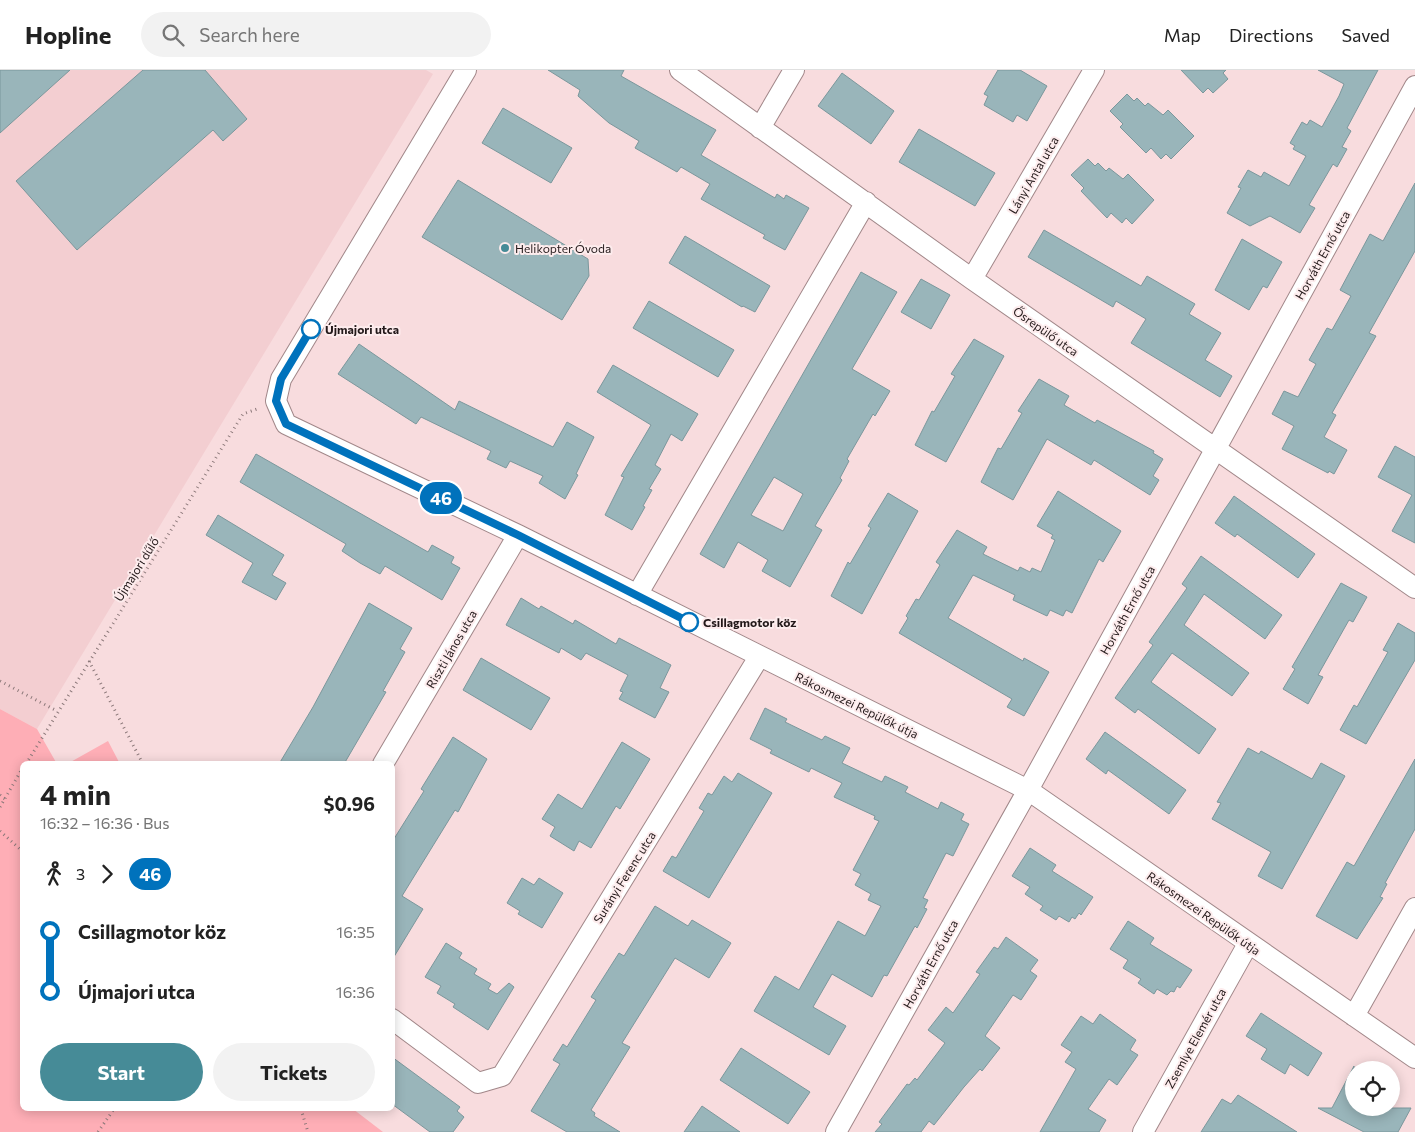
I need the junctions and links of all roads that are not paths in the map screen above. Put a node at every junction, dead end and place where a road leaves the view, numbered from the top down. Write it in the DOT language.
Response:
graph roads {
  1 [pos="466,70"];
  2 [pos="680,70"];
  3 [pos="794,70"];
  4 [pos="1094,70"];
  5 [pos="1415,86"];
  6 [pos="760,128"];
  7 [pos="866,202"];
  8 [pos="972,279"];
  9 [pos="1216,449"];
  10 [pos="518,535"];
  11 [pos="1415,588"];
  12 [pos="637,596"];
  13 [pos="759,657"];
  14 [pos="385,761"];
  15 [pos="1028,790"];
  16 [pos="1415,908"];
  17 [pos="1248,944"];
  18 [pos="1354,1016"];
  19 [pos="395,1022"];
  20 [pos="1415,1058"];
  21 [pos="836,1132"];
  22 [pos="1143,1132"];
  1 -- 10 [label="street, Rákosmezei Repülők útja"];
  2 -- 6 [label="street, Ősrepülő utca"];
  3 -- 6 [label="street"];
  4 -- 8 [label="street, Lányi Antal utca"];
  5 -- 9 [label="street, Horváth Ernő utca"];
  6 -- 7 [label="street, Ősrepülő utca"];
  7 -- 8 [label="street, Ősrepülő utca"];
  7 -- 12 [label="street"];
  8 -- 9 [label="street, Ősrepülő utca"];
  9 -- 11 [label="street, Ősrepülő utca"];
  9 -- 15 [label="street, Horváth Ernő utca"];
  10 -- 12 [label="street, Rákosmezei Repülők útja"];
  10 -- 14 [label="street, Riszti János utca"];
  12 -- 13 [label="street, Rákosmezei Repülők útja"];
  13 -- 15 [label="street, Rákosmezei Repülők útja"];
  13 -- 19 [label="street, Surányi Ferenc utca"];
  15 -- 17 [label="street, Rákosmezei Repülők útja"];
  15 -- 21 [label="street, Horváth Ernő utca"];
  16 -- 18 [label="street"];
  17 -- 18 [label="street, Rákosmezei Repülők útja"];
  17 -- 22 [label="street, Zsemlye Elemér utca"];
  18 -- 20 [label="street, Rákosmezei Repülők útja"];
}
